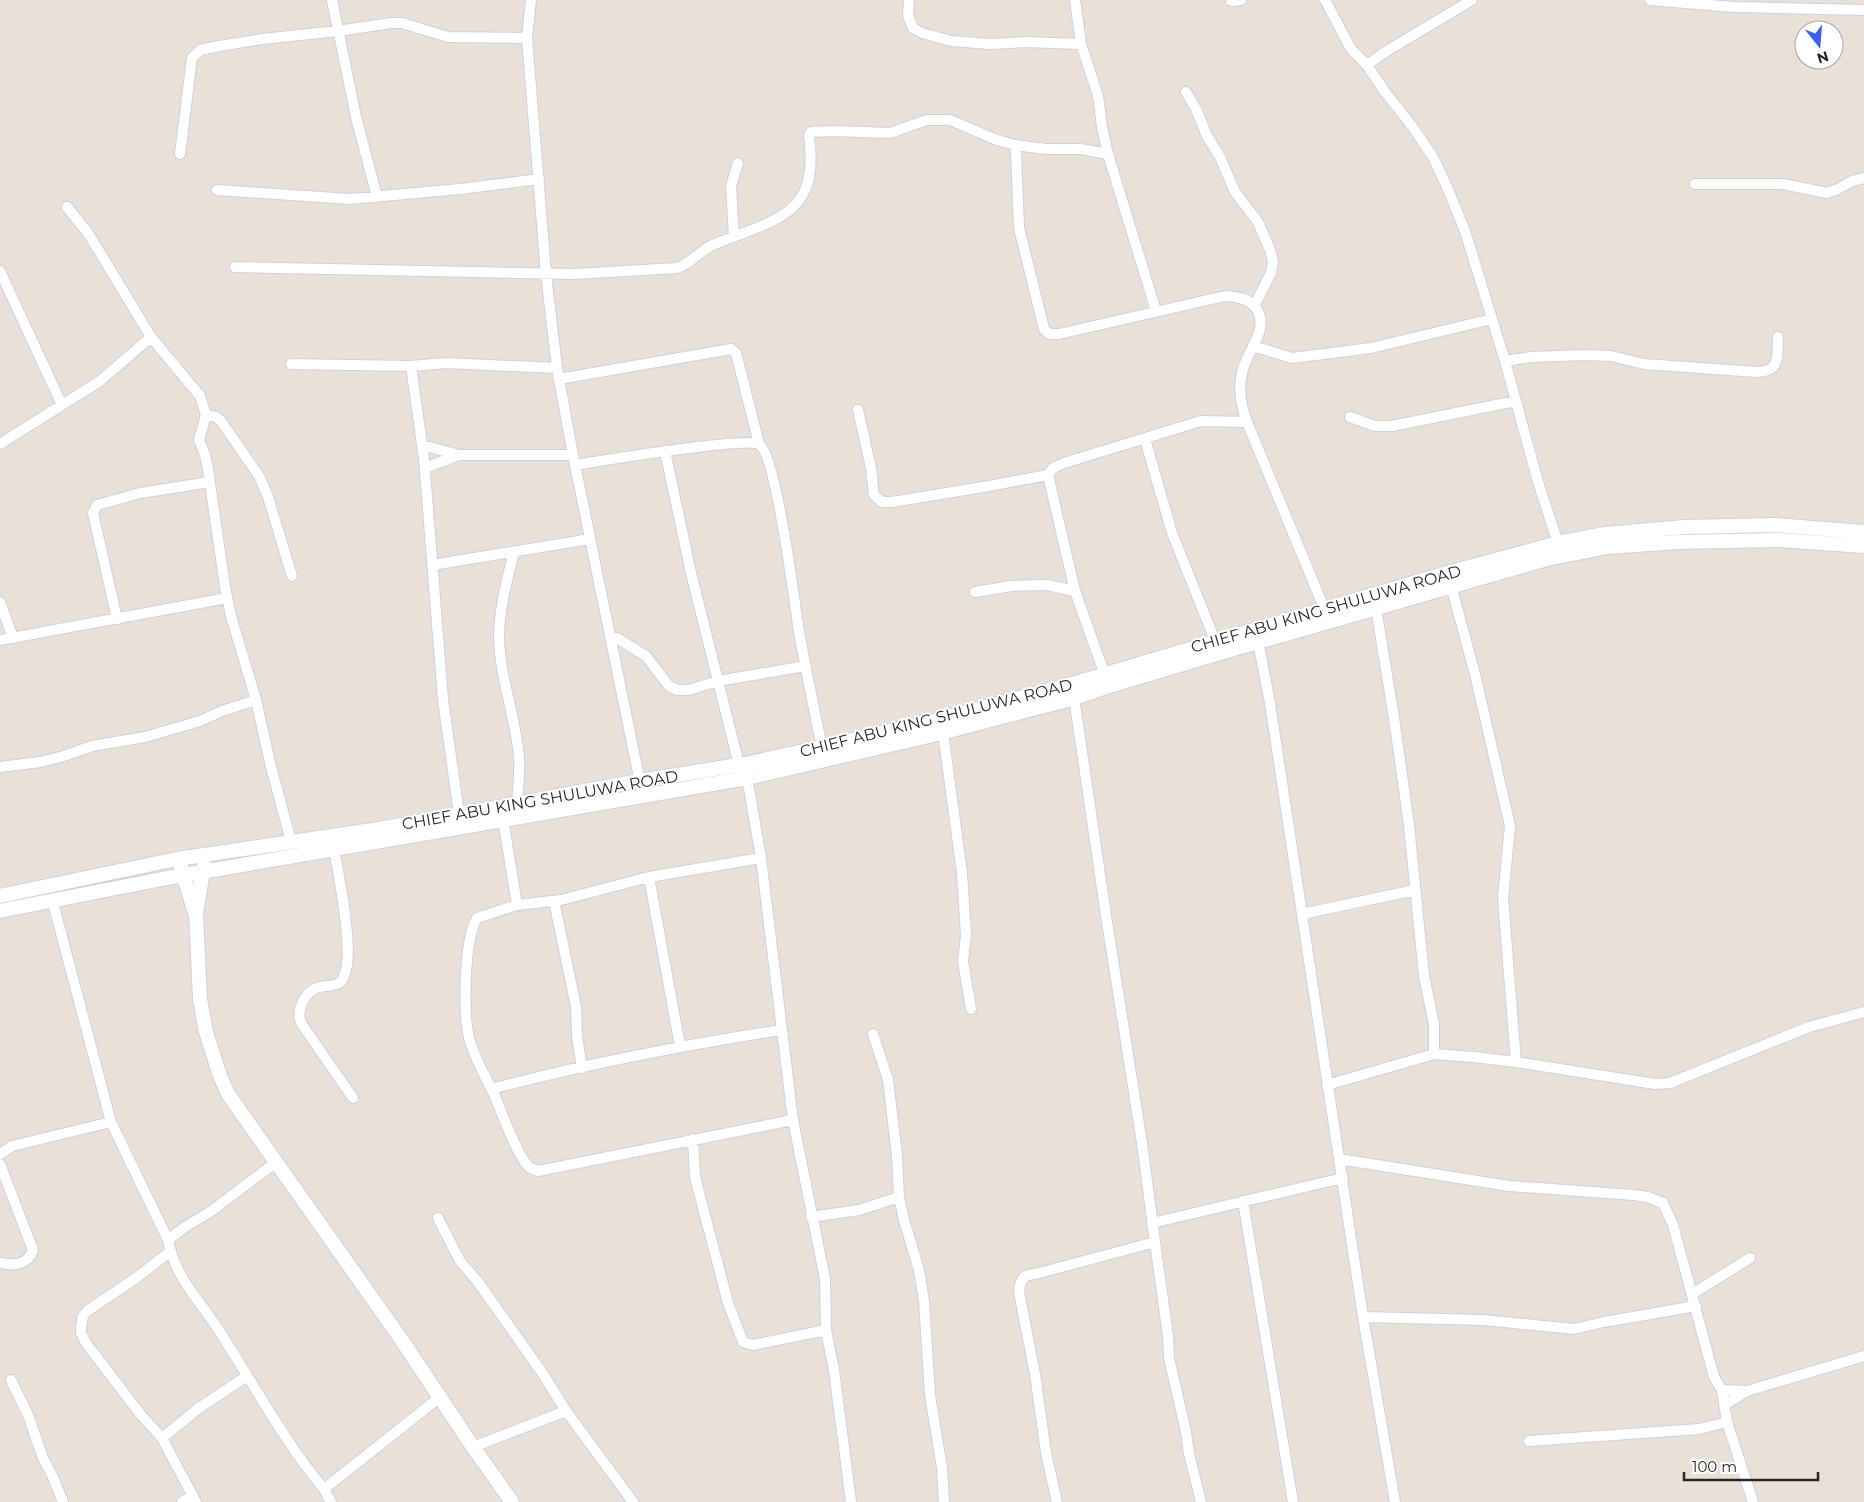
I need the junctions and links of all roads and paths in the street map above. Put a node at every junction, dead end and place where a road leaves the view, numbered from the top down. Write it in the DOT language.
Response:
graph roads {
  1 [pos="332,0"];
  2 [pos="531,0"];
  3 [pos="910,0"];
  4 [pos="1075,0"];
  5 [pos="1325,0"];
  6 [pos="1472,0"];
  7 [pos="1650,0"];
  8 [pos="1794,4"];
  9 [pos="1864,10"];
  10 [pos="338,31"];
  11 [pos="527,38"];
  12 [pos="1081,44"];
  13 [pos="1367,65"];
  14 [pos="1186,92"];
  15 [pos="1018,147"];
  16 [pos="180,154"];
  17 [pos="1108,154"];
  18 [pos="738,163"];
  19 [pos="1864,178"];
  20 [pos="538,179"];
  21 [pos="1695,184"];
  22 [pos="217,190"];
  23 [pos="377,197"];
  24 [pos="67,207"];
  25 [pos="734,237"];
  26 [pos="235,267"];
  27 [pos="0,271"];
  28 [pos="546,274"];
  29 [pos="1254,306"];
  30 [pos="1156,311"];
  31 [pos="1492,319"];
  32 [pos="151,337"];
  33 [pos="1778,337"];
  34 [pos="1253,346"];
  35 [pos="1505,361"];
  36 [pos="291,364"];
  37 [pos="411,366"];
  38 [pos="557,368"];
  39 [pos="559,379"];
  40 [pos="1516,401"];
  41 [pos="62,405"];
  42 [pos="858,410"];
  43 [pos="206,415"];
  44 [pos="1350,417"];
  45 [pos="1247,422"];
  46 [pos="1145,439"];
  47 [pos="0,444"];
  48 [pos="759,444"];
  49 [pos="422,445"];
  50 [pos="665,451"];
  51 [pos="459,455"];
  52 [pos="574,460"];
  53 [pos="425,468"];
  54 [pos="1048,475"];
  55 [pos="210,482"];
  56 [pos="1864,532"];
  57 [pos="590,538"];
  58 [pos="1558,543"];
  59 [pos="1864,546"];
  60 [pos="514,552"];
  61 [pos="432,565"];
  62 [pos="292,576"];
  63 [pos="1449,580"];
  64 [pos="1075,591"];
  65 [pos="975,592"];
  66 [pos="227,598"];
  67 [pos="1375,601"];
  68 [pos="0,602"];
  69 [pos="1327,615"];
  70 [pos="117,619"];
  71 [pos="1258,637"];
  72 [pos="12,638"];
  73 [pos="611,638"];
  74 [pos="0,640"];
  75 [pos="1218,648"];
  76 [pos="806,666"];
  77 [pos="1107,680"];
  78 [pos="718,681"];
  79 [pos="1072,684"];
  80 [pos="1074,698"];
  81 [pos="256,700"];
  82 [pos="943,732"];
  83 [pos="822,747"];
  84 [pos="742,764"];
  85 [pos="0,767"];
  86 [pos="747,778"];
  87 [pos="639,781"];
  88 [pos="643,796"];
  89 [pos="517,804"];
  90 [pos="459,814"];
  91 [pos="503,820"];
  92 [pos="292,841"];
  93 [pos="334,848"];
  94 [pos="208,854"];
  95 [pos="177,858"];
  96 [pos="761,858"];
  97 [pos="231,867"];
  98 [pos="202,872"];
  99 [pos="184,875"];
  100 [pos="649,877"];
  101 [pos="168,878"];
  102 [pos="1415,890"];
  103 [pos="194,894"];
  104 [pos="0,896"];
  105 [pos="52,899"];
  106 [pos="554,901"];
  107 [pos="517,905"];
  108 [pos="0,911"];
  109 [pos="1302,914"];
  110 [pos="971,1008"];
  111 [pos="1864,1012"];
  112 [pos="781,1030"];
  113 [pos="873,1034"];
  114 [pos="680,1046"];
  115 [pos="1434,1054"];
  116 [pos="1516,1062"];
  117 [pos="582,1068"];
  118 [pos="1327,1085"];
  119 [pos="491,1089"];
  120 [pos="353,1098"];
  121 [pos="793,1120"];
  122 [pos="110,1122"];
  123 [pos="693,1139"];
  124 [pos="0,1154"];
  125 [pos="1339,1159"];
  126 [pos="275,1163"];
  127 [pos="0,1164"];
  128 [pos="1343,1178"];
  129 [pos="899,1197"];
  130 [pos="1243,1201"];
  131 [pos="811,1217"];
  132 [pos="438,1218"];
  133 [pos="1152,1223"];
  134 [pos="168,1240"];
  135 [pos="1155,1242"];
  136 [pos="171,1251"];
  137 [pos="1750,1258"];
  138 [pos="0,1263"];
  139 [pos="1692,1294"];
  140 [pos="1696,1306"];
  141 [pos="1363,1317"];
  142 [pos="826,1330"];
  143 [pos="1864,1356"];
  144 [pos="247,1376"];
  145 [pos="11,1380"];
  146 [pos="1722,1390"];
  147 [pos="1747,1391"];
  148 [pos="440,1397"];
  149 [pos="1724,1406"];
  150 [pos="566,1411"];
  151 [pos="1727,1422"];
  152 [pos="162,1438"];
  153 [pos="1529,1442"];
  154 [pos="473,1447"];
  155 [pos="324,1489"];
  156 [pos="194,1499"];
  157 [pos="62,1502"];
  158 [pos="182,1502"];
  159 [pos="330,1502"];
  160 [pos="512,1502"];
  161 [pos="633,1502"];
  162 [pos="851,1502"];
  163 [pos="944,1502"];
  164 [pos="1058,1502"];
  165 [pos="1200,1502"];
  166 [pos="1293,1502"];
  167 [pos="1395,1502"];
  168 [pos="1753,1502"];
  1 -- 10 [label="street"];
  2 -- 11 [label="street"];
  3 -- 12 [label="street"];
  4 -- 12 [label="street"];
  5 -- 13 [label="street"];
  6 -- 13 [label="street"];
  7 -- 8 [label="street"];
  8 -- 9 [label="street"];
  10 -- 11 [label="street"];
  10 -- 16 [label="street"];
  10 -- 23 [label="street"];
  11 -- 20 [label="street"];
  12 -- 17 [label="street"];
  13 -- 31 [label="street"];
  14 -- 29 [label="street"];
  15 -- 17 [label="street"];
  15 -- 25 [label="street"];
  15 -- 30 [label="street"];
  17 -- 30 [label="street"];
  18 -- 25 [label="street"];
  19 -- 21 [label="street"];
  20 -- 23 [label="street"];
  20 -- 28 [label="street"];
  22 -- 23 [label="street"];
  24 -- 32 [label="street"];
  25 -- 28 [label="street"];
  26 -- 28 [label="street"];
  27 -- 41 [label="street"];
  28 -- 38 [label="street"];
  29 -- 30 [label="street"];
  29 -- 34 [label="street"];
  31 -- 34 [label="street"];
  31 -- 35 [label="street"];
  32 -- 41 [label="street"];
  32 -- 43 [label="street"];
  33 -- 35 [label="street"];
  34 -- 45 [label="street"];
  35 -- 40 [label="street"];
  36 -- 37 [label="street"];
  37 -- 38 [label="street"];
  37 -- 49 [label="street"];
  38 -- 39 [label="street"];
  39 -- 48 [label="street"];
  39 -- 52 [label="street"];
  40 -- 44 [label="street"];
  40 -- 58 [label="street"];
  41 -- 47 [label="street"];
  42 -- 54 [label="street"];
  43 -- 55 [label="street"];
  43 -- 62 [label="street"];
  45 -- 46 [label="street"];
  45 -- 69 [label="street"];
  46 -- 54 [label="street"];
  46 -- 75 [label="street"];
  48 -- 50 [label="street"];
  48 -- 76 [label="street"];
  49 -- 51 [label="street"];
  49 -- 53 [label="street"];
  50 -- 52 [label="street"];
  50 -- 78 [label="street"];
  51 -- 52 [label="street"];
  51 -- 53 [label="street"];
  52 -- 57 [label="street"];
  53 -- 61 [label="street"];
  54 -- 64 [label="street"];
  55 -- 66 [label="street"];
  55 -- 70 [label="street"];
  56 -- 58 [label="street, CHIEF ABU KING SHULUWA ROAD"];
  57 -- 60 [label="street"];
  57 -- 73 [label="street"];
  58 -- 63 [label="street, CHIEF ABU KING SHULUWA ROAD"];
  59 -- 63 [label="street"];
  60 -- 61 [label="street"];
  60 -- 89 [label="street"];
  61 -- 90 [label="street"];
  63 -- 67 [label="street, CHIEF ABU KING SHULUWA ROAD"];
  63 -- 116 [label="street"];
  64 -- 65 [label="street"];
  64 -- 77 [label="street"];
  66 -- 70 [label="street"];
  66 -- 81 [label="street"];
  67 -- 69 [label="street, CHIEF ABU KING SHULUWA ROAD"];
  67 -- 102 [label="street"];
  68 -- 72 [label="street"];
  69 -- 71 [label="street, CHIEF ABU KING SHULUWA ROAD"];
  70 -- 72 [label="street"];
  71 -- 75 [label="street, CHIEF ABU KING SHULUWA ROAD"];
  71 -- 109 [label="street"];
  72 -- 74 [label="street"];
  73 -- 78 [label="street"];
  73 -- 87 [label="street"];
  75 -- 77 [label="street, CHIEF ABU KING SHULUWA ROAD"];
  76 -- 78 [label="street"];
  76 -- 83 [label="street"];
  77 -- 79 [label="street, CHIEF ABU KING SHULUWA ROAD"];
  77 -- 80 [label="street"];
  78 -- 84 [label="street"];
  79 -- 80 [label="street"];
  79 -- 83 [label="street, CHIEF ABU KING SHULUWA ROAD"];
  80 -- 82 [label="street"];
  80 -- 133 [label="street"];
  81 -- 85 [label="street"];
  81 -- 92 [label="street"];
  82 -- 86 [label="street"];
  82 -- 110 [label="street"];
  83 -- 84 [label="street, CHIEF ABU KING SHULUWA ROAD"];
  84 -- 86 [label="street"];
  84 -- 87 [label="street, CHIEF ABU KING SHULUWA ROAD"];
  86 -- 88 [label="street"];
  86 -- 96 [label="street"];
  87 -- 88 [label="street"];
  87 -- 89 [label="street, CHIEF ABU KING SHULUWA ROAD"];
  88 -- 91 [label="street"];
  89 -- 90 [label="street, CHIEF ABU KING SHULUWA ROAD"];
  90 -- 92 [label="street, CHIEF ABU KING SHULUWA ROAD"];
  91 -- 93 [label="street"];
  91 -- 107 [label="street"];
  92 -- 94 [label="street, CHIEF ABU KING SHULUWA ROAD"];
  93 -- 97 [label="street"];
  93 -- 120 [label="street"];
  94 -- 95 [label="street, CHIEF ABU KING SHULUWA ROAD"];
  94 -- 98 [label="street"];
  95 -- 99 [label="street"];
  95 -- 104 [label="street, CHIEF ABU KING SHULUWA ROAD"];
  96 -- 100 [label="street"];
  96 -- 112 [label="street"];
  97 -- 98 [label="street"];
  97 -- 103 [label="street"];
  98 -- 99 [label="street"];
  98 -- 103 [label="street"];
  99 -- 101 [label="street"];
  99 -- 103 [label="street"];
  100 -- 106 [label="street"];
  100 -- 114 [label="street"];
  101 -- 103 [label="street"];
  101 -- 105 [label="street"];
  102 -- 109 [label="street"];
  102 -- 115 [label="street"];
  103 -- 126 [label="street"];
  105 -- 108 [label="street"];
  105 -- 122 [label="street"];
  106 -- 107 [label="street"];
  106 -- 117 [label="street"];
  107 -- 119 [label="street"];
  109 -- 118 [label="street"];
  111 -- 116 [label="street"];
  112 -- 114 [label="street"];
  112 -- 121 [label="street"];
  113 -- 129 [label="street"];
  114 -- 117 [label="street"];
  115 -- 116 [label="street"];
  115 -- 118 [label="street"];
  117 -- 119 [label="street"];
  118 -- 125 [label="street"];
  119 -- 123 [label="street"];
  121 -- 123 [label="street"];
  121 -- 131 [label="street"];
  122 -- 124 [label="street"];
  122 -- 134 [label="street"];
  123 -- 142 [label="street"];
  125 -- 128 [label="street"];
  125 -- 139 [label="street"];
  126 -- 134 [label="street"];
  126 -- 148 [label="street"];
  127 -- 138 [label="street"];
  128 -- 130 [label="street"];
  128 -- 141 [label="street"];
  129 -- 131 [label="street"];
  129 -- 163 [label="street"];
  130 -- 133 [label="street"];
  130 -- 166 [label="street"];
  131 -- 142 [label="street"];
  132 -- 150 [label="street"];
  133 -- 135 [label="street"];
  134 -- 136 [label="street"];
  135 -- 164 [label="street"];
  135 -- 165 [label="street"];
  136 -- 144 [label="street"];
  136 -- 152 [label="street"];
  137 -- 139 [label="street"];
  139 -- 140 [label="street"];
  140 -- 141 [label="street"];
  140 -- 146 [label="street"];
  141 -- 167 [label="street"];
  142 -- 162 [label="street"];
  143 -- 147 [label="street"];
  144 -- 152 [label="street"];
  144 -- 155 [label="street"];
  145 -- 157 [label="street"];
  146 -- 147 [label="street"];
  146 -- 149 [label="street"];
  147 -- 149 [label="street"];
  148 -- 154 [label="street"];
  148 -- 155 [label="street"];
  149 -- 151 [label="street"];
  150 -- 154 [label="street"];
  150 -- 161 [label="street"];
  151 -- 153 [label="street"];
  151 -- 168 [label="street"];
  152 -- 156 [label="street"];
  154 -- 160 [label="street"];
  155 -- 159 [label="street"];
  156 -- 158 [label="street"];
}
